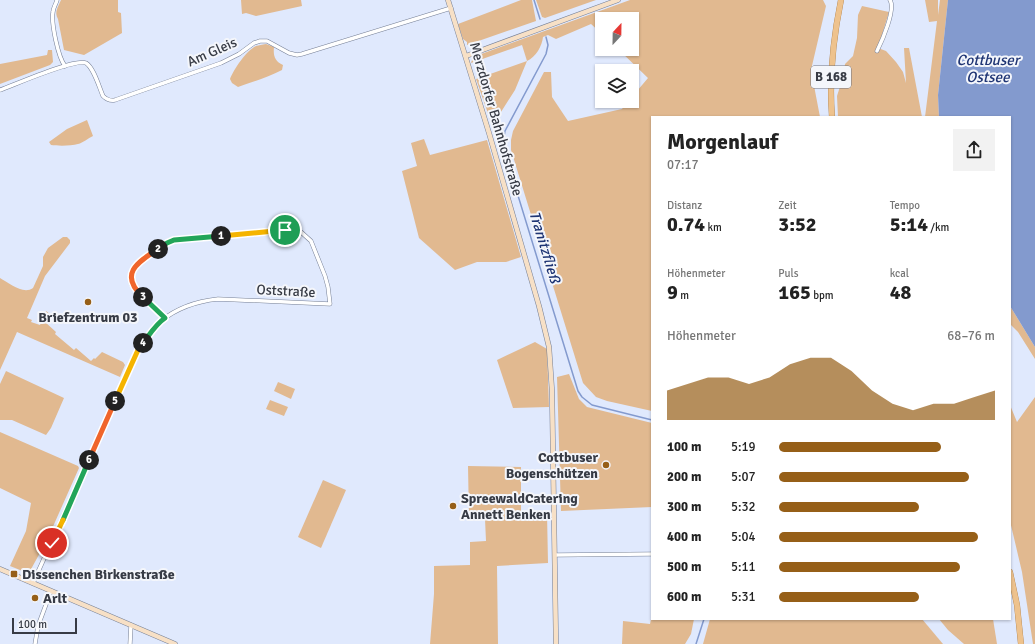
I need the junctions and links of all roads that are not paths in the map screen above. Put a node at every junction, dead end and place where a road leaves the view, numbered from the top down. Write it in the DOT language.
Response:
graph roads {
  1 [pos="57,0"];
  2 [pos="448,0"];
  3 [pos="618,0"];
  4 [pos="841,0"];
  5 [pos="890,0"];
  6 [pos="451,8"];
  7 [pos="877,51"];
  8 [pos="466,56"];
  9 [pos="65,66"];
  10 [pos="0,90"];
  11 [pos="832,116"];
  12 [pos="165,318"];
  13 [pos="651,554"];
  14 [pos="556,555"];
  15 [pos="0,569"];
  16 [pos="1011,577"];
  17 [pos="33,583"];
  18 [pos="51,591"];
  19 [pos="131,625"];
  20 [pos="36,644"];
  21 [pos="130,644"];
  22 [pos="175,644"];
  23 [pos="556,644"];
  24 [pos="1022,644"];
  1 -- 9 [label="street"];
  2 -- 6 [label="street, Merzdorfer Bahnhofstraße"];
  3 -- 8 [label="street"];
  4 -- 11 [label="main road, B 168"];
  5 -- 7 [label="street"];
  6 -- 8 [label="street, Merzdorfer Bahnhofstraße"];
  6 -- 9 [label="street, Am Gleis"];
  8 -- 14 [label="street, Merzdorfer Bahnhofstraße"];
  9 -- 10 [label="street, Am Gleis"];
  12 -- 12 [label="street, Oststraße"];
  12 -- 17 [label="street, Oststraße"];
  13 -- 14 [label="street"];
  14 -- 23 [label="street, Merzdorfer Bahnhofstraße"];
  15 -- 17 [label="street"];
  16 -- 24 [label="main road"];
  17 -- 18 [label="street"];
  18 -- 19 [label="street"];
  18 -- 20 [label="street"];
  19 -- 21 [label="street"];
  19 -- 22 [label="street"];
}
